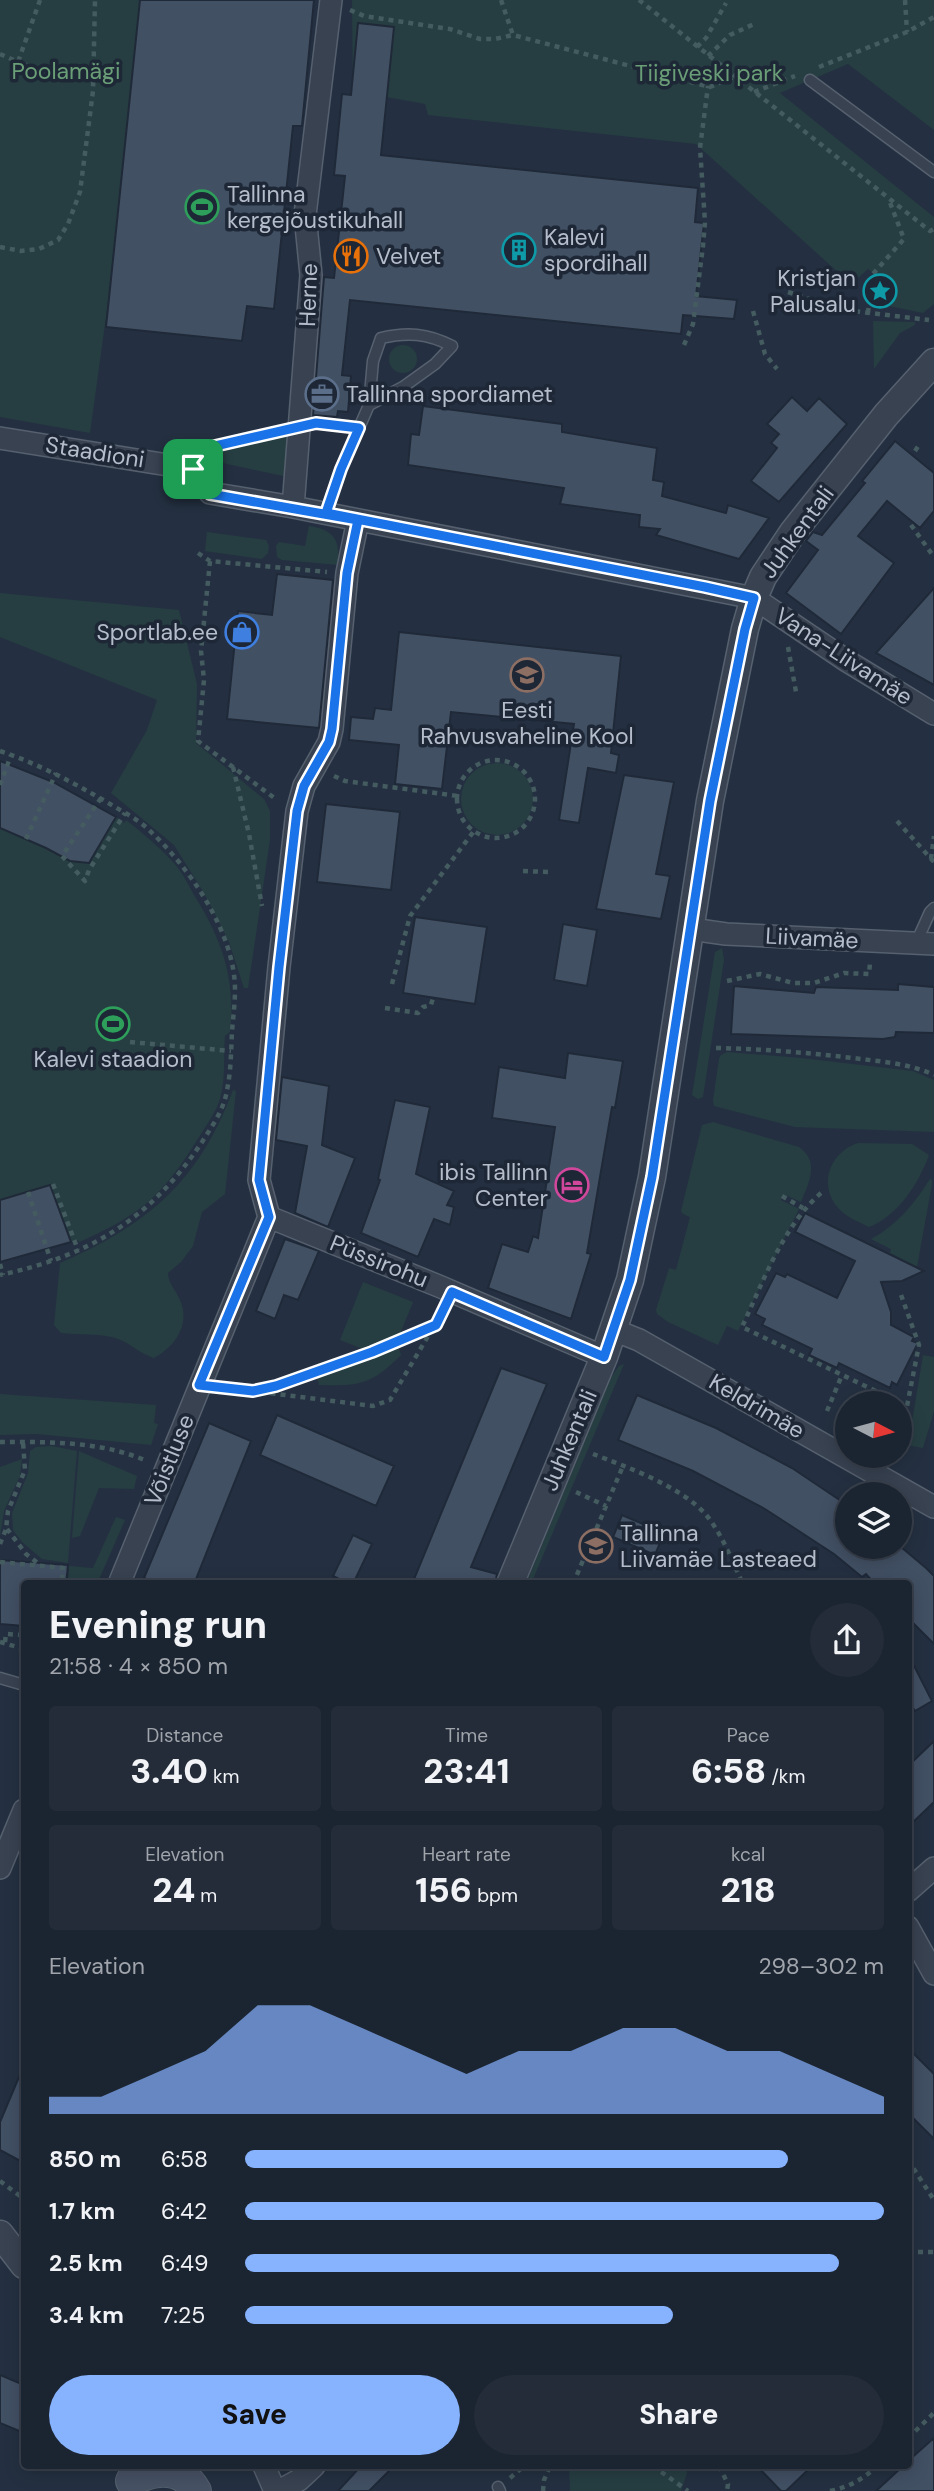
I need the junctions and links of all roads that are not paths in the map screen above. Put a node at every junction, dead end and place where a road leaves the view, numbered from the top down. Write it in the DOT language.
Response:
graph roads {
  1 [pos="330,6"];
  2 [pos="809,74"];
  3 [pos="934,172"];
  4 [pos="934,362"];
  5 [pos="369,405"];
  6 [pos="0,438"];
  7 [pos="293,507"];
  8 [pos="326,513"];
  9 [pos="358,520"];
  10 [pos="754,598"];
  11 [pos="934,714"];
  12 [pos="934,908"];
  13 [pos="691,929"];
  14 [pos="925,944"];
  15 [pos="269,1217"];
  16 [pos="614,1331"];
  17 [pos="604,1357"];
  18 [pos="934,1507"];
  19 [pos="121,1580"];
  20 [pos="512,1580"];
  21 [pos="0,1678"];
  22 [pos="21,1684"];
  23 [pos="21,1817"];
  24 [pos="0,1868"];
  25 [pos="934,1868"];
  26 [pos="912,1887"];
  27 [pos="912,1934"];
  28 [pos="934,1974"];
  29 [pos="0,2225"];
  30 [pos="0,2234"];
  31 [pos="21,2242"];
  32 [pos="21,2261"];
  33 [pos="203,2469"];
  34 [pos="266,2469"];
  35 [pos="311,2469"];
  36 [pos="147,2478"];
  37 [pos="195,2491"];
  38 [pos="213,2491"];
  39 [pos="277,2491"];
  1 -- 7 [label="street, Herne"];
  2 -- 3 [label="lane"];
  4 -- 10 [label="street, Juhkentali"];
  5 -- 5 [label="lane"];
  5 -- 8 [label="lane"];
  6 -- 7 [label="street, Staadioni"];
  7 -- 8 [label="street"];
  8 -- 9 [label="street"];
  9 -- 10 [label="street"];
  9 -- 15 [label="street"];
  10 -- 11 [label="street, Vana-Liivamäe"];
  10 -- 13 [label="street, Juhkentali"];
  12 -- 14 [label="lane"];
  13 -- 14 [label="street, Liivamäe"];
  13 -- 16 [label="street, Juhkentali"];
  15 -- 17 [label="street, Püssirohu"];
  15 -- 19 [label="street, Võistluse"];
  16 -- 17 [label="street, Juhkentali"];
  16 -- 18 [label="street, Keldrimäe"];
  17 -- 20 [label="street, Juhkentali"];
  21 -- 22 [label="lane"];
  23 -- 24 [label="street"];
  25 -- 26 [label="street"];
  27 -- 28 [label="street"];
  29 -- 31 [label="street"];
  30 -- 32 [label="street"];
  33 -- 38 [label="main road"];
  34 -- 39 [label="street"];
  35 -- 39 [label="street"];
  36 -- 37 [label="main road"];
}
